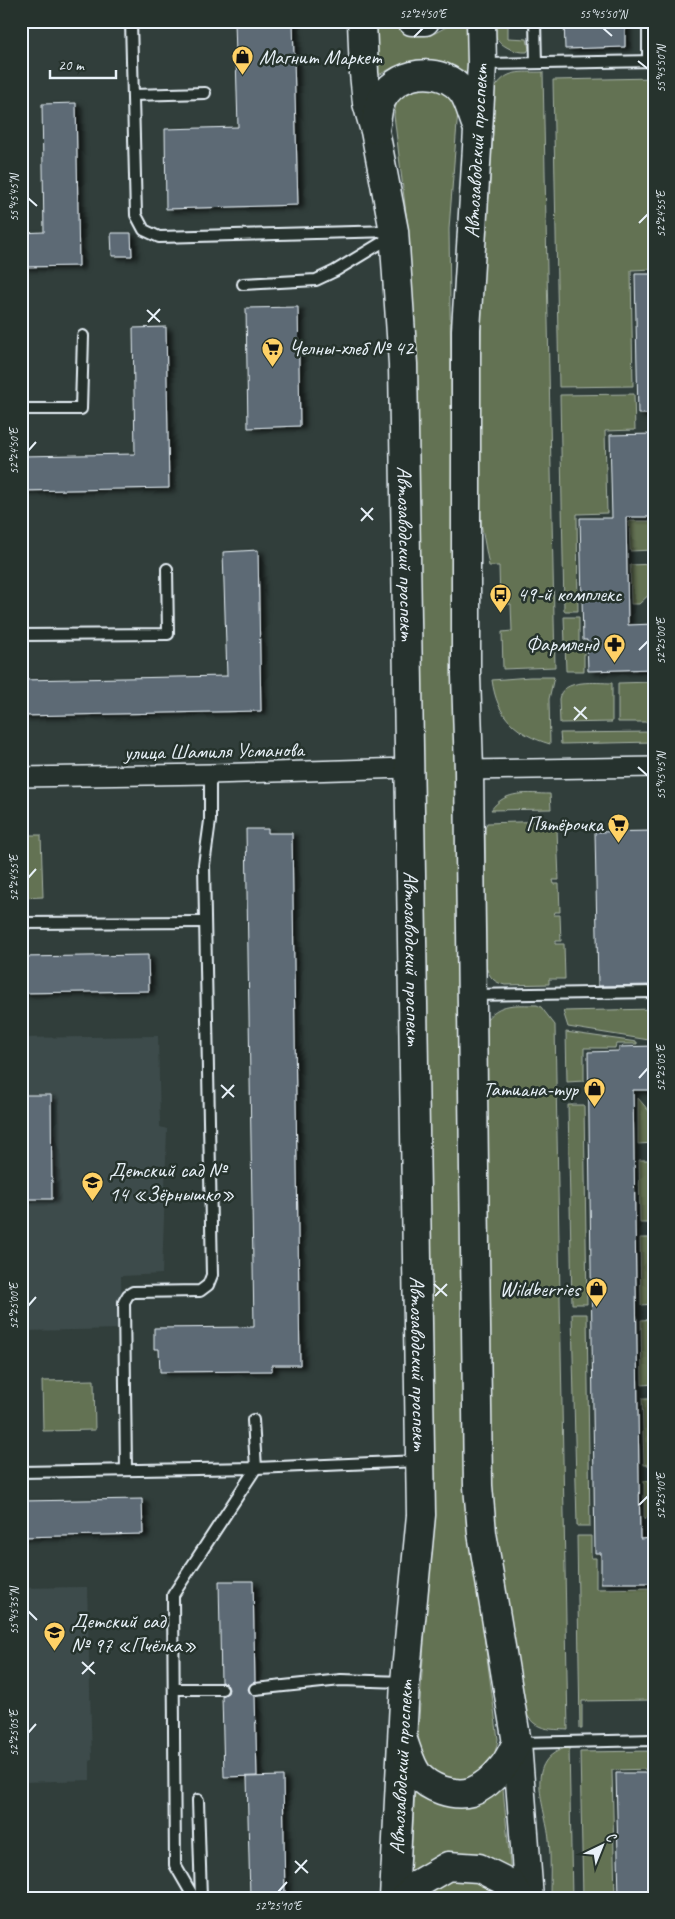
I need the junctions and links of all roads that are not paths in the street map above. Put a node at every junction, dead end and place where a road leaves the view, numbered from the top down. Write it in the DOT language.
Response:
graph roads {
  1 [pos="131,21"];
  2 [pos="362,21"];
  3 [pos="412,21"];
  4 [pos="425,21"];
  5 [pos="481,21"];
  6 [pos="535,21"];
  7 [pos="648,21"];
  8 [pos="651,61"];
  9 [pos="536,63"];
  10 [pos="482,64"];
  11 [pos="205,93"];
  12 [pos="133,95"];
  13 [pos="375,131"];
  14 [pos="479,131"];
  15 [pos="394,233"];
  16 [pos="244,284"];
  17 [pos="83,336"];
  18 [pos="21,409"];
  19 [pos="167,569"];
  20 [pos="21,636"];
  21 [pos="654,767"];
  22 [pos="408,768"];
  23 [pos="469,770"];
  24 [pos="210,774"];
  25 [pos="21,777"];
  26 [pos="205,922"];
  27 [pos="21,923"];
  28 [pos="654,992"];
  29 [pos="471,995"];
  30 [pos="253,1420"];
  31 [pos="421,1461"];
  32 [pos="256,1468"];
  33 [pos="126,1470"];
  34 [pos="21,1472"];
  35 [pos="405,1682"];
  36 [pos="174,1689"];
  37 [pos="222,1689"];
  38 [pos="255,1689"];
  39 [pos="402,1737"];
  40 [pos="654,1740"];
  41 [pos="517,1743"];
  42 [pos="198,1800"];
  43 [pos="194,1898"];
  44 [pos="201,1898"];
  45 [pos="394,1898"];
  46 [pos="405,1898"];
  47 [pos="520,1898"];
  48 [pos="529,1898"];
  1 -- 12 [label="lane"];
  2 -- 13 [label="street, Автозаводский проспект"];
  3 -- 4 [label="street"];
  5 -- 10 [label="street, Автозаводский проспект"];
  6 -- 9 [label="lane"];
  7 -- 8 [label="lane"];
  8 -- 9 [label="lane"];
  9 -- 10 [label="lane"];
  10 -- 14 [label="street, Автозаводский проспект"];
  11 -- 12 [label="lane"];
  12 -- 15 [label="lane"];
  13 -- 14 [label="street"];
  13 -- 15 [label="street, Автозаводский проспект"];
  14 -- 23 [label="street, Автозаводский проспект"];
  15 -- 16 [label="lane"];
  15 -- 22 [label="street, Автозаводский проспект"];
  17 -- 18 [label="lane"];
  19 -- 20 [label="lane"];
  21 -- 23 [label="street"];
  22 -- 24 [label="street, улица Шамиля Усманова"];
  22 -- 31 [label="street, Автозаводский проспект"];
  23 -- 29 [label="street, Автозаводский проспект"];
  24 -- 25 [label="street, улица Шамиля Усманова"];
  24 -- 26 [label="lane"];
  26 -- 27 [label="lane"];
  26 -- 33 [label="lane"];
  28 -- 29 [label="lane"];
  29 -- 41 [label="street, Автозаводский проспект"];
  30 -- 32 [label="lane"];
  31 -- 32 [label="lane"];
  31 -- 35 [label="street, Автозаводский проспект"];
  32 -- 33 [label="lane"];
  32 -- 36 [label="lane"];
  33 -- 34 [label="lane"];
  35 -- 38 [label="lane"];
  35 -- 39 [label="street, Автозаводский проспект"];
  36 -- 37 [label="lane"];
  36 -- 43 [label="lane"];
  39 -- 41 [label="street"];
  39 -- 45 [label="street, Автозаводский проспект"];
  40 -- 41 [label="lane"];
  41 -- 48 [label="street, Автозаводский проспект"];
  42 -- 44 [label="lane"];
  46 -- 47 [label="street"];
}
